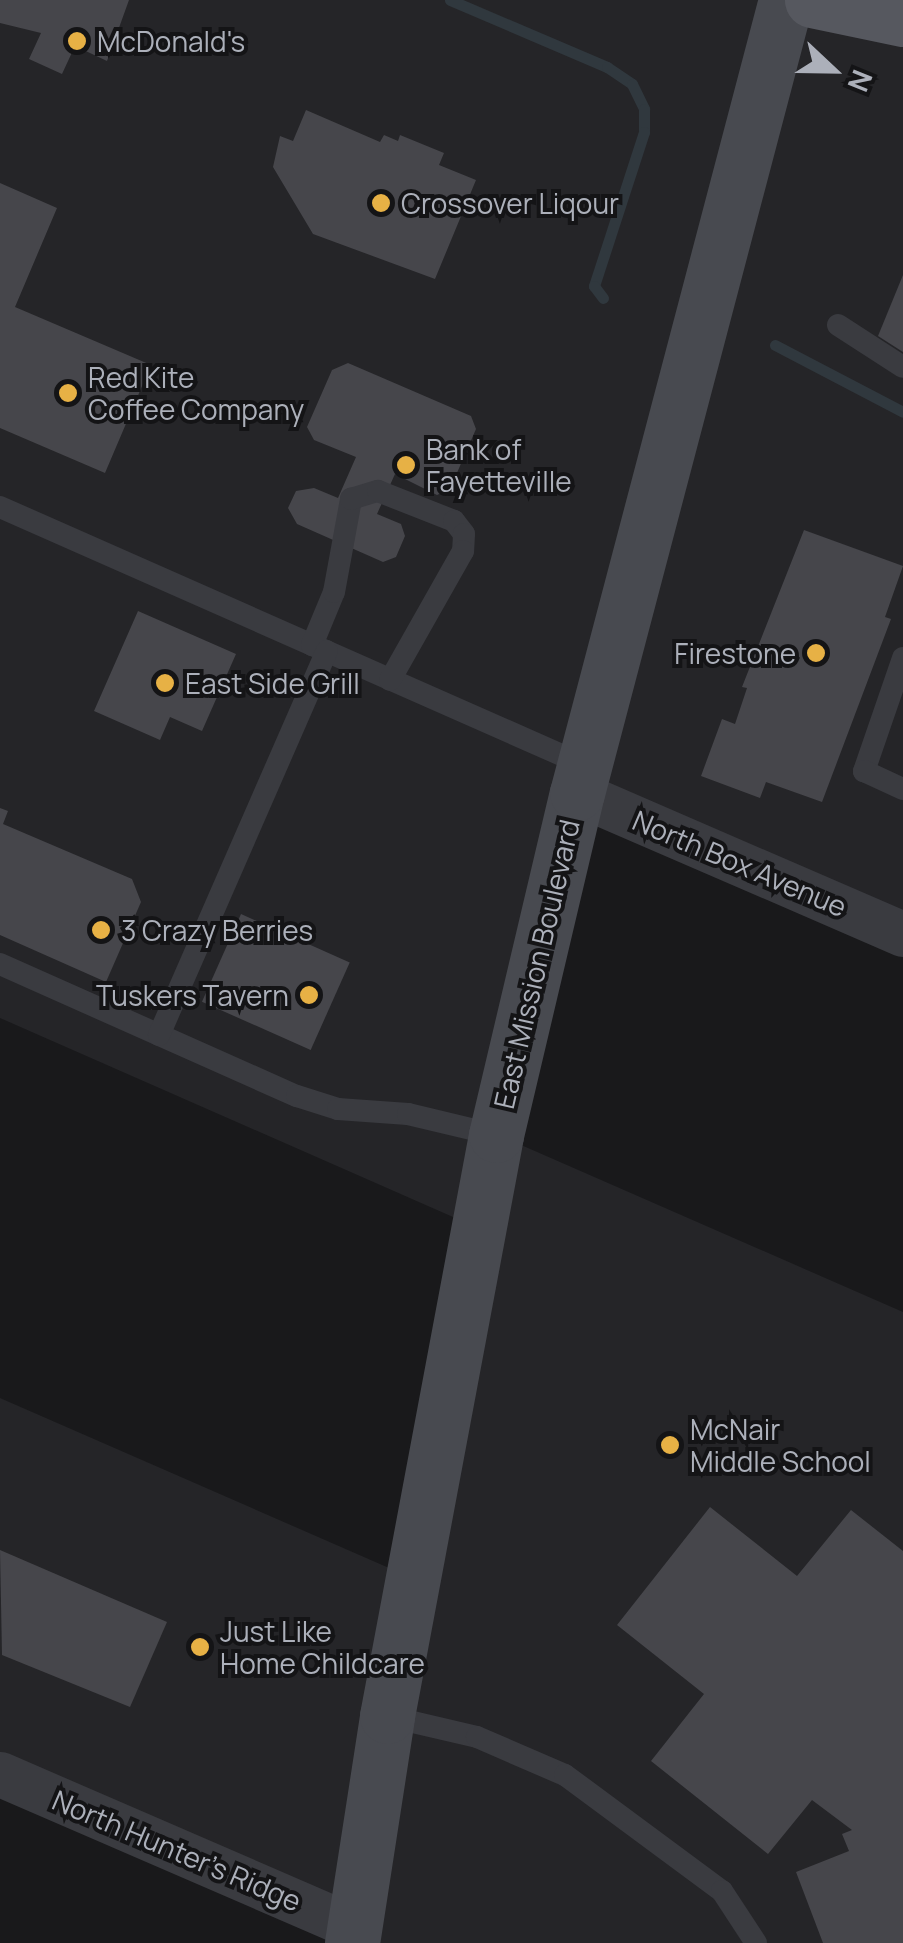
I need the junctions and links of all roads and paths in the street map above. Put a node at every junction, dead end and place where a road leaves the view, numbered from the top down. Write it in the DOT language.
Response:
graph roads {
  1 [pos="786,0"];
  2 [pos="812,0"];
  3 [pos="903,19"];
  4 [pos="838,325"];
  5 [pos="903,367"];
  6 [pos="0,507"];
  7 [pos="319,648"];
  8 [pos="903,658"];
  9 [pos="390,680"];
  10 [pos="580,779"];
  11 [pos="903,789"];
  12 [pos="903,934"];
  13 [pos="0,964"];
  14 [pos="160,1035"];
  15 [pos="496,1135"];
  16 [pos="387,1716"];
  17 [pos="0,1774"];
  18 [pos="353,1935"];
  19 [pos="756,1943"];
  1 -- 10 [label="main road, East Mission Boulevard"];
  2 -- 3 [label="main road"];
  4 -- 5 [label="lane"];
  6 -- 7 [label="lane"];
  7 -- 9 [label="lane"];
  7 -- 9 [label="lane"];
  7 -- 14 [label="lane"];
  8 -- 11 [label="lane"];
  9 -- 10 [label="lane"];
  10 -- 12 [label="street, North Box Avenue"];
  10 -- 15 [label="main road, East Mission Boulevard"];
  13 -- 14 [label="lane"];
  14 -- 15 [label="lane"];
  15 -- 16 [label="main road, East Mission Boulevard"];
  16 -- 18 [label="main road, East Mission Boulevard"];
  16 -- 19 [label="lane"];
  17 -- 18 [label="street, North Hunter's Ridge"];
}
